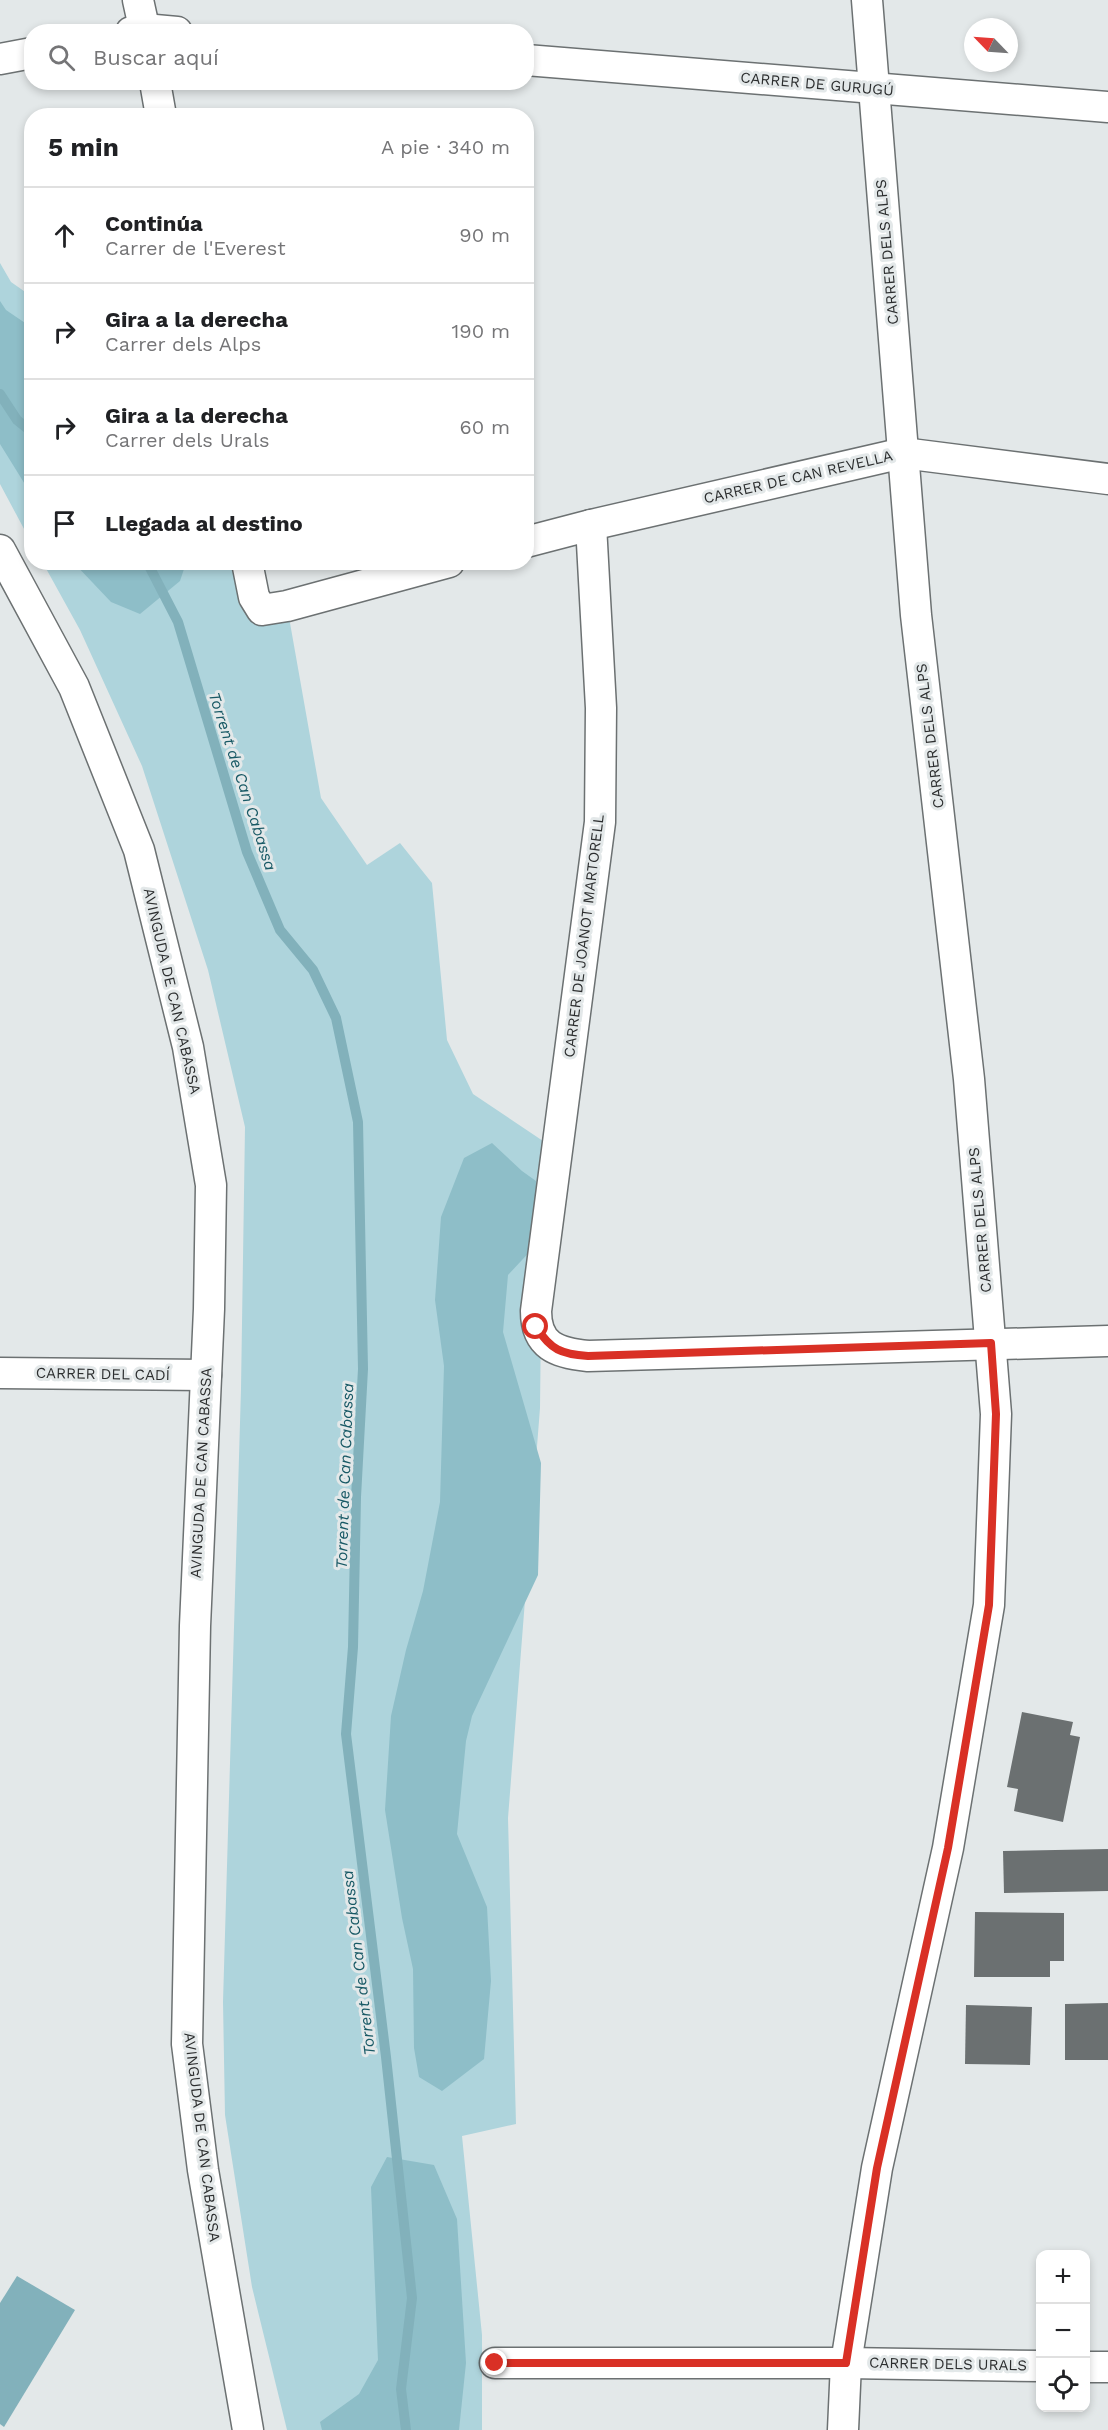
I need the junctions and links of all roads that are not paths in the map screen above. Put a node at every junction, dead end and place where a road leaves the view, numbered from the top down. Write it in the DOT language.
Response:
graph roads {
  1 [pos="138,0"];
  2 [pos="867,0"];
  3 [pos="140,24"];
  4 [pos="24,54"];
  5 [pos="0,59"];
  6 [pos="534,61"];
  7 [pos="874,88"];
  8 [pos="156,90"];
  9 [pos="1108,106"];
  10 [pos="159,108"];
  11 [pos="903,453"];
  12 [pos="1108,479"];
  13 [pos="591,525"];
  14 [pos="534,540"];
  15 [pos="0,550"];
  16 [pos="249,570"];
  17 [pos="419,570"];
  18 [pos="1108,1341"];
  19 [pos="991,1343"];
  20 [pos="0,1373"];
  21 [pos="206,1375"];
  22 [pos="495,2363"];
  23 [pos="846,2363"];
  24 [pos="1036,2366"];
  25 [pos="1090,2367"];
  26 [pos="1108,2367"];
  27 [pos="248,2430"];
  28 [pos="843,2430"];
  1 -- 3 [label="street"];
  2 -- 7 [label="street, CARRER DELS ALPS"];
  4 -- 5 [label="street"];
  6 -- 7 [label="street, CARRER DE GURUGÚ"];
  7 -- 9 [label="street, CARRER DE GURUGÚ"];
  7 -- 11 [label="street, CARRER DELS ALPS"];
  8 -- 10 [label="street"];
  11 -- 12 [label="street, CARRER DE CAN REVELLA"];
  11 -- 13 [label="street, CARRER DE CAN REVELLA"];
  11 -- 19 [label="street, CARRER DELS ALPS"];
  13 -- 14 [label="street, CARRER DE CAN REVELLA"];
  13 -- 19 [label="street, CARRER DE JOANOT MARTORELL"];
  15 -- 21 [label="street, AVINGUDA DE CAN CABASSA"];
  16 -- 17 [label="street"];
  18 -- 19 [label="street"];
  19 -- 23 [label="street, CARRER DELS ALPS"];
  20 -- 21 [label="street, CARRER DEL CADÍ"];
  21 -- 27 [label="street, AVINGUDA DE CAN CABASSA"];
  22 -- 23 [label="street, CARRER DELS URALS"];
  23 -- 24 [label="street, CARRER DELS URALS"];
  23 -- 28 [label="street, CARRER DELS ALPS"];
  25 -- 26 [label="street"];
}
